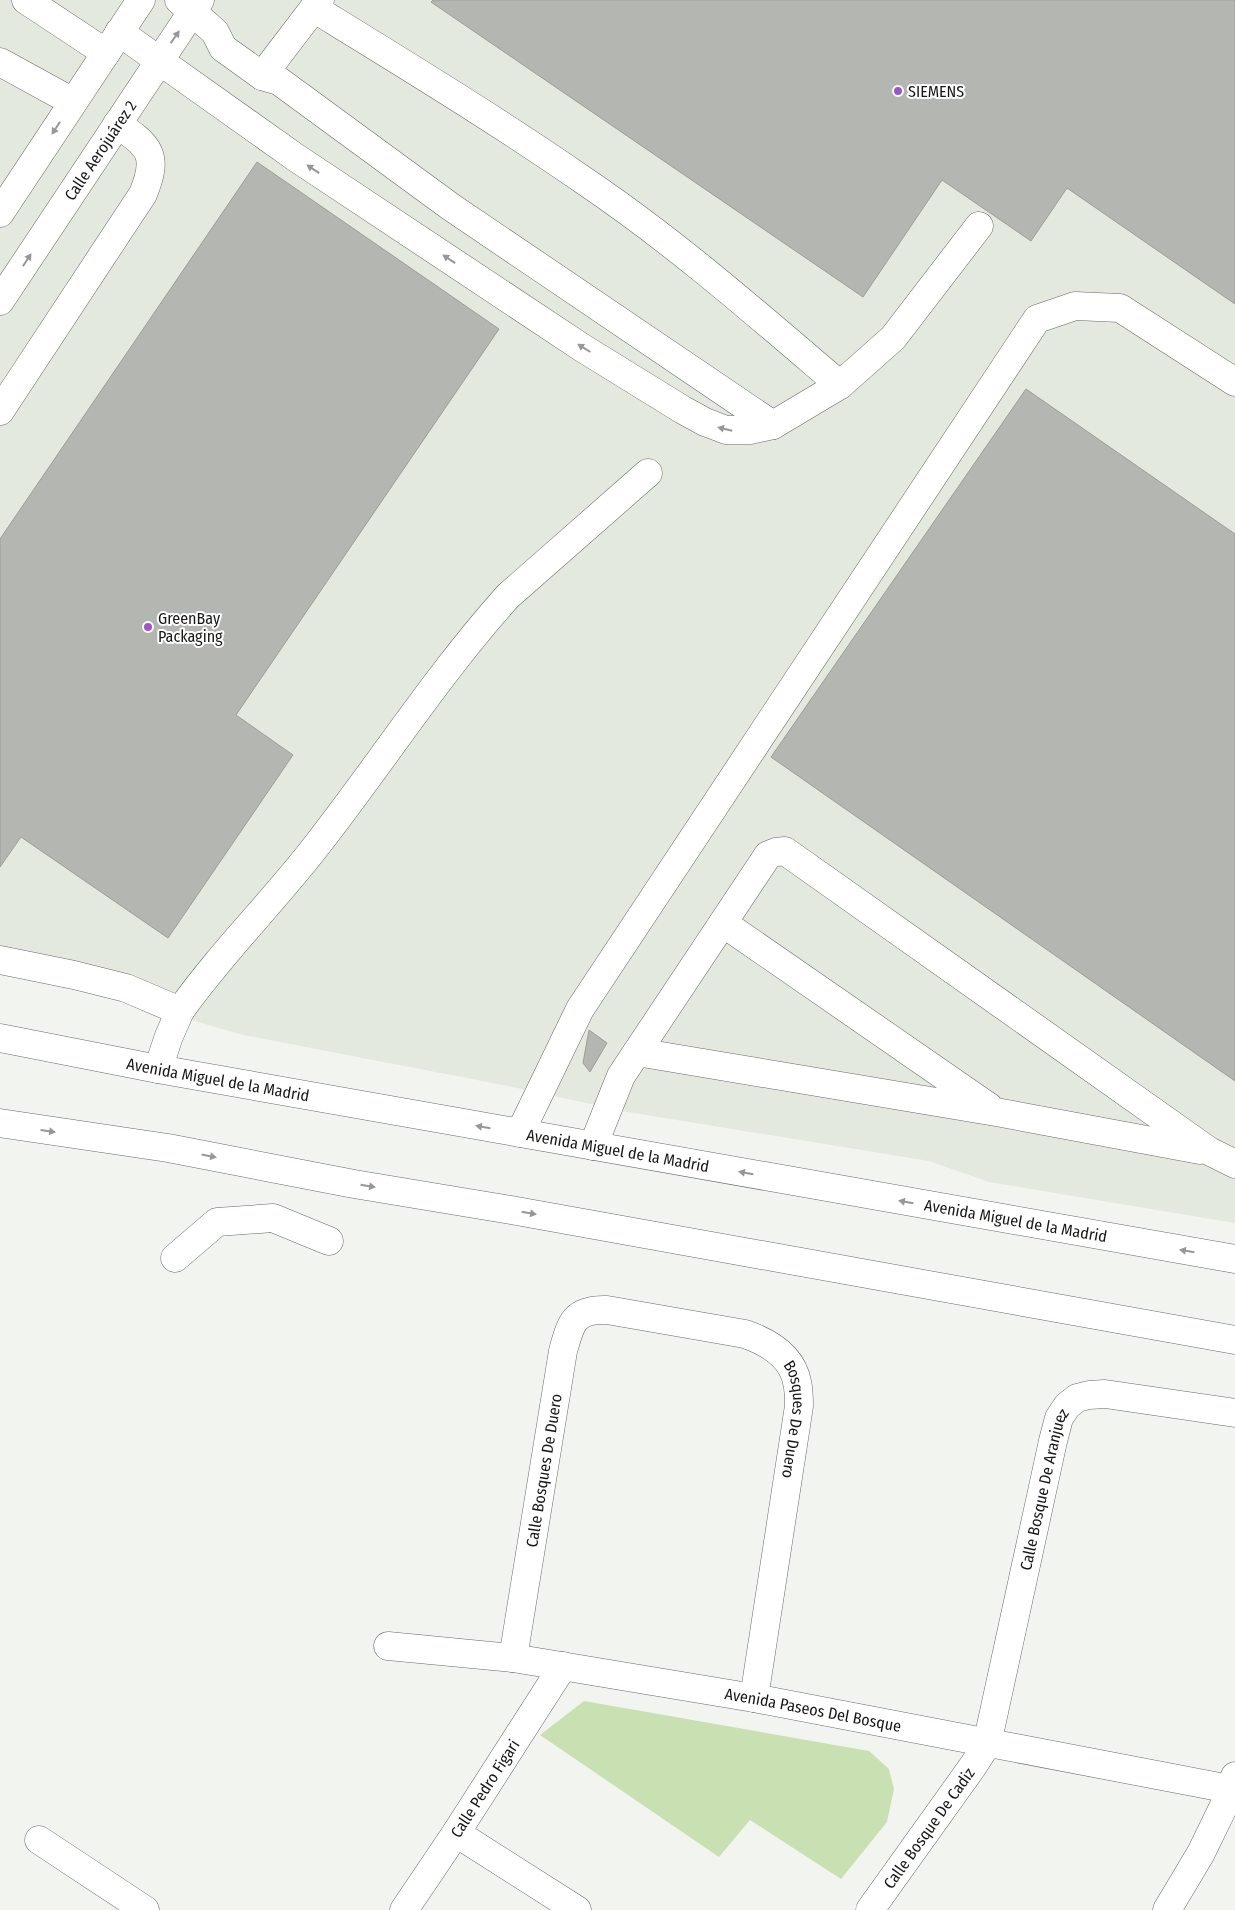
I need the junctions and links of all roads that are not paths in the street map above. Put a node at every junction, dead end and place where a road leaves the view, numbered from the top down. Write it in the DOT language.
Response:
graph roads {
  1 [pos="26,0"];
  2 [pos="140,0"];
  3 [pos="191,4"];
  4 [pos="317,5"];
  5 [pos="112,43"];
  6 [pos="158,61"];
  7 [pos="0,62"];
  8 [pos="272,73"];
  9 [pos="73,102"];
  10 [pos="117,124"];
  11 [pos="0,213"];
  12 [pos="979,226"];
  13 [pos="0,301"];
  14 [pos="1235,382"];
  15 [pos="840,385"];
  16 [pos="0,411"];
  17 [pos="772,425"];
  18 [pos="648,473"];
  19 [pos="722,923"];
  20 [pos="0,960"];
  21 [pos="180,1011"];
  22 [pos="0,1038"];
  23 [pos="637,1052"];
  24 [pos="158,1069"];
  25 [pos="996,1112"];
  26 [pos="0,1123"];
  27 [pos="520,1133"];
  28 [pos="592,1146"];
  29 [pos="1209,1151"];
  30 [pos="1235,1164"];
  31 [pos="329,1241"];
  32 [pos="175,1258"];
  33 [pos="1235,1259"];
  34 [pos="607,1310"];
  35 [pos="1235,1340"];
  36 [pos="1235,1412"];
  37 [pos="388,1646"];
  38 [pos="513,1658"];
  39 [pos="563,1666"];
  40 [pos="754,1698"];
  41 [pos="987,1744"];
  42 [pos="1234,1785"];
  43 [pos="456,1833"];
  44 [pos="39,1840"];
  45 [pos="145,1910"];
  46 [pos="404,1910"];
  47 [pos="577,1910"];
  48 [pos="870,1910"];
  49 [pos="1167,1910"];
  1 -- 5 [label="street"];
  2 -- 5 [label="street"];
  6 -- 3 [label="street, Calle Aerojuárez 2, one-way"];
  3 -- 8 [label="street"];
  4 -- 8 [label="street"];
  4 -- 15 [label="street"];
  5 -- 6 [label="street"];
  5 -- 9 [label="street"];
  6 -- 10 [label="street, Calle Aerojuárez 2"];
  17 -- 6 [label="street, one-way"];
  7 -- 9 [label="street"];
  8 -- 17 [label="street"];
  9 -- 11 [label="street, one-way"];
  13 -- 10 [label="street, Calle Aerojuárez 2, one-way"];
  10 -- 16 [label="street"];
  12 -- 15 [label="street"];
  14 -- 27 [label="street"];
  15 -- 17 [label="street"];
  18 -- 21 [label="street"];
  19 -- 23 [label="street"];
  19 -- 25 [label="street"];
  19 -- 29 [label="street"];
  20 -- 21 [label="street"];
  21 -- 24 [label="street"];
  22 -- 24 [label="street, Avenida Miguel de la Madrid"];
  23 -- 25 [label="street"];
  23 -- 28 [label="street"];
  27 -- 24 [label="street, Avenida Miguel de la Madrid, one-way"];
  25 -- 29 [label="street"];
  26 -- 35 [label="street, one-way"];
  27 -- 28 [label="street, Avenida Miguel de la Madrid"];
  33 -- 28 [label="street, Avenida Miguel de la Madrid, one-way"];
  29 -- 30 [label="street"];
  31 -- 32 [label="street"];
  34 -- 38 [label="street, Calle Bosques De Duero"];
  34 -- 40 [label="street, Bosques De Duero"];
  36 -- 41 [label="street, Calle Bosque De Aranjuez"];
  37 -- 38 [label="street, Avenida Paseos Del Bosque"];
  38 -- 39 [label="street, Avenida Paseos Del Bosque"];
  39 -- 40 [label="street, Avenida Paseos Del Bosque"];
  39 -- 43 [label="street, Calle Pedro Figari"];
  40 -- 41 [label="street, Avenida Paseos Del Bosque"];
  41 -- 42 [label="street, Avenida Paseos Del Bosque"];
  41 -- 48 [label="street, Calle Bosque De Cadiz"];
  42 -- 49 [label="street"];
  43 -- 46 [label="street, Calle Pedro Figari"];
  43 -- 47 [label="street"];
  44 -- 45 [label="street"];
}
